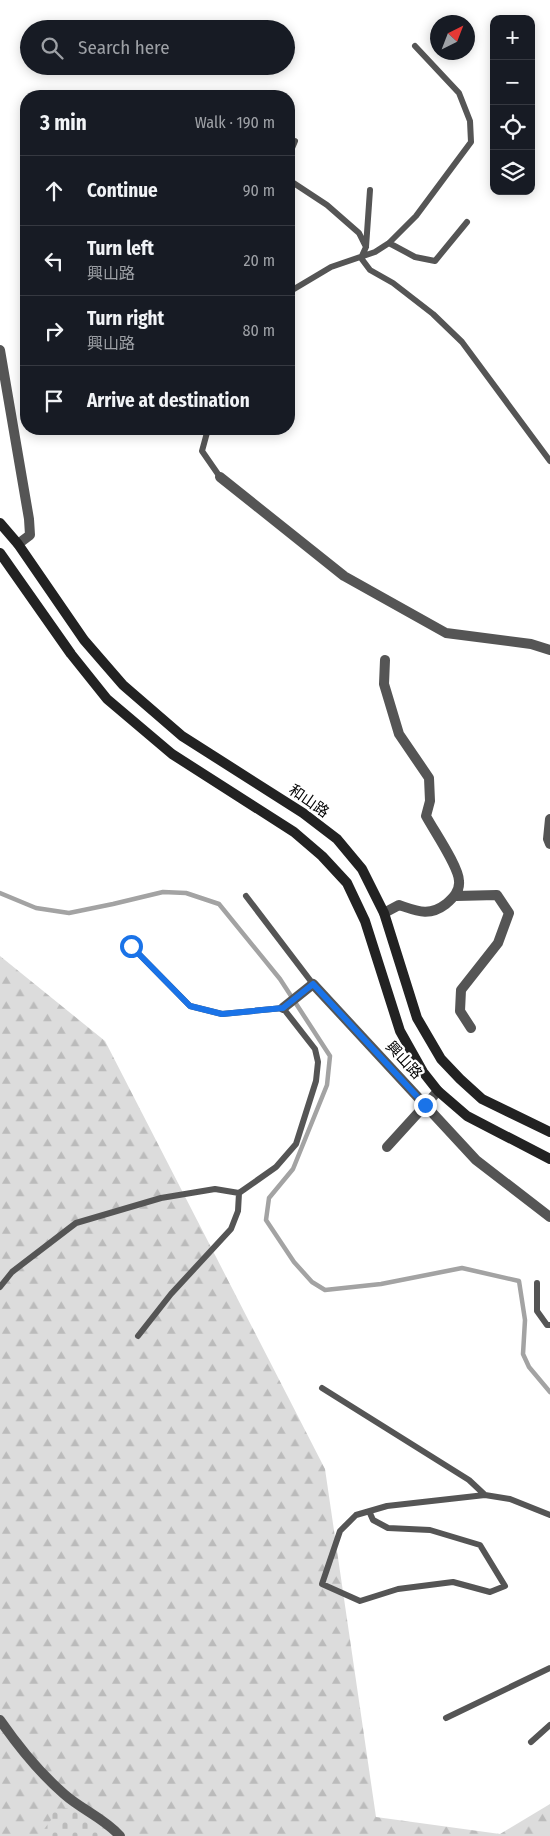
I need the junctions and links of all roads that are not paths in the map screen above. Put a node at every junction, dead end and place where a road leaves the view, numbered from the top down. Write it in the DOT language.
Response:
graph roads {
  1 [pos="415,46"];
  2 [pos="295,184"];
  3 [pos="370,190"];
  4 [pos="467,222"];
  5 [pos="389,243"];
  6 [pos="366,247"];
  7 [pos="360,258"];
  8 [pos="295,288"];
  9 [pos="0,350"];
  10 [pos="206,435"];
  11 [pos="550,460"];
  12 [pos="220,477"];
  13 [pos="0,523"];
  14 [pos="18,544"];
  15 [pos="0,553"];
  16 [pos="550,650"];
  17 [pos="385,660"];
  18 [pos="550,819"];
  19 [pos="550,844"];
  20 [pos="246,896"];
  21 [pos="456,896"];
  22 [pos="384,913"];
  23 [pos="131,946"];
  24 [pos="313,984"];
  25 [pos="283,1008"];
  26 [pos="471,1028"];
  27 [pos="438,1090"];
  28 [pos="425,1105"];
  29 [pos="550,1132"];
  30 [pos="387,1147"];
  31 [pos="550,1159"];
  32 [pos="239,1193"];
  33 [pos="550,1217"];
  34 [pos="537,1283"];
  35 [pos="0,1287"];
  36 [pos="550,1325"];
  37 [pos="138,1336"];
  38 [pos="322,1388"];
  39 [pos="486,1494"];
  40 [pos="370,1511"];
  41 [pos="550,1515"];
  42 [pos="550,1668"];
  43 [pos="446,1718"];
  44 [pos="0,1720"];
  45 [pos="550,1725"];
  46 [pos="531,1742"];
  47 [pos="120,1836"];
  1 -- 5 [label="lane"];
  2 -- 6 [label="lane"];
  3 -- 6 [label="lane"];
  4 -- 5 [label="lane"];
  5 -- 7 [label="lane"];
  6 -- 7 [label="lane"];
  7 -- 8 [label="lane"];
  7 -- 11 [label="lane"];
  9 -- 14 [label="street"];
  10 -- 12 [label="lane"];
  12 -- 16 [label="street"];
  13 -- 14 [label="main road, 和山路"];
  14 -- 22 [label="main road, 和山路"];
  15 -- 27 [label="main road"];
  17 -- 21 [label="street"];
  18 -- 19 [label="street"];
  20 -- 24 [label="lane"];
  21 -- 22 [label="street"];
  21 -- 26 [label="street"];
  22 -- 29 [label="main road, 和山路"];
  23 -- 25 [label="lane"];
  24 -- 25 [label="street"];
  24 -- 28 [label="street, 興山路"];
  25 -- 32 [label="lane"];
  27 -- 28 [label="street"];
  27 -- 31 [label="main road"];
  28 -- 30 [label="street"];
  28 -- 33 [label="street, 興山路"];
  32 -- 35 [label="lane"];
  32 -- 37 [label="lane"];
  34 -- 36 [label="lane"];
  38 -- 39 [label="lane"];
  39 -- 40 [label="lane"];
  39 -- 41 [label="lane"];
  40 -- 40 [label="lane"];
  42 -- 43 [label="lane"];
  44 -- 47 [label="street"];
  45 -- 46 [label="lane"];
}
